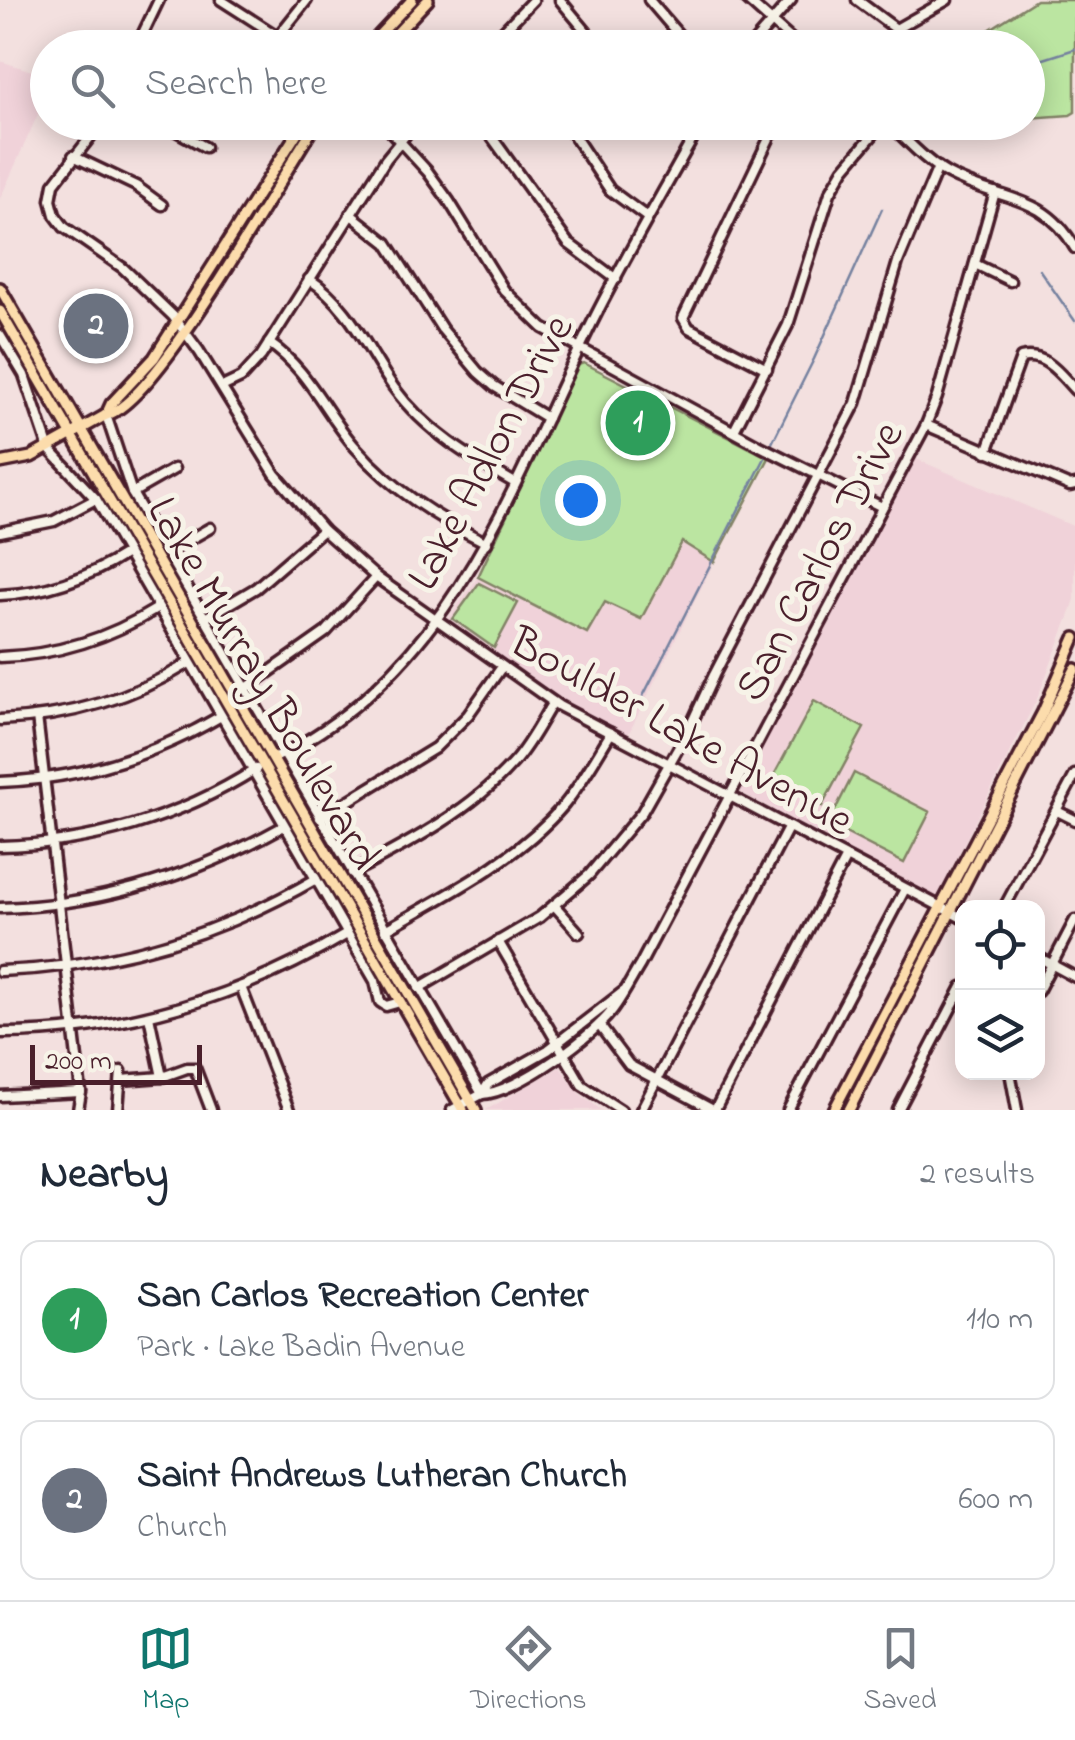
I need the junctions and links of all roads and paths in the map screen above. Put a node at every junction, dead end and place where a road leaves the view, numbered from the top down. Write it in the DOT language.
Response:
graph roads {
  1 [pos="159,0"];
  2 [pos="221,0"];
  3 [pos="307,0"];
  4 [pos="412,0"];
  5 [pos="428,0"];
  6 [pos="533,0"];
  7 [pos="560,0"];
  8 [pos="650,0"];
  9 [pos="747,0"];
  10 [pos="790,0"];
  11 [pos="857,0"];
  12 [pos="947,0"];
  13 [pos="771,22"];
  14 [pos="144,30"];
  15 [pos="272,30"];
  16 [pos="284,30"];
  17 [pos="384,30"];
  18 [pos="400,30"];
  19 [pos="504,30"];
  20 [pos="585,30"];
  21 [pos="675,30"];
  22 [pos="764,30"];
  23 [pos="780,30"];
  24 [pos="87,140"];
  25 [pos="193,140"];
  26 [pos="293,140"];
  27 [pos="306,140"];
  28 [pos="400,140"];
  29 [pos="494,140"];
  30 [pos="577,140"];
  31 [pos="693,140"];
  32 [pos="768,140"];
  33 [pos="869,140"];
  34 [pos="906,140"];
  35 [pos="204,146"];
  36 [pos="73,156"];
  37 [pos="938,167"];
  38 [pos="995,192"];
  39 [pos="162,205"];
  40 [pos="350,214"];
  41 [pos="648,218"];
  42 [pos="1075,248"];
  43 [pos="975,264"];
  44 [pos="309,279"];
  45 [pos="616,279"];
  46 [pos="1010,280"];
  47 [pos="0,288"];
  48 [pos="0,311"];
  49 [pos="178,323"];
  50 [pos="185,332"];
  51 [pos="0,336"];
  52 [pos="268,342"];
  53 [pos="579,351"];
  54 [pos="768,369"];
  55 [pos="222,387"];
  56 [pos="1075,390"];
  57 [pos="106,415"];
  58 [pos="547,418"];
  59 [pos="926,425"];
  60 [pos="82,429"];
  61 [pos="734,430"];
  62 [pos="71,436"];
  63 [pos="49,449"];
  64 [pos="987,452"];
  65 [pos="0,463"];
  66 [pos="174,469"];
  67 [pos="818,474"];
  68 [pos="515,483"];
  69 [pos="1072,485"];
  70 [pos="132,493"];
  71 [pos="96,499"];
  72 [pos="882,507"];
  73 [pos="210,528"];
  74 [pos="322,530"];
  75 [pos="0,532"];
  76 [pos="487,543"];
  77 [pos="127,553"];
  78 [pos="166,553"];
  79 [pos="376,577"];
  80 [pos="0,594"];
  81 [pos="158,608"];
  82 [pos="205,618"];
  83 [pos="436,620"];
  84 [pos="1075,638"];
  85 [pos="0,658"];
  86 [pos="189,663"];
  87 [pos="501,668"];
  88 [pos="1075,669"];
  89 [pos="246,689"];
  90 [pos="553,702"];
  91 [pos="222,716"];
  92 [pos="37,717"];
  93 [pos="0,720"];
  94 [pos="610,733"];
  95 [pos="253,749"];
  96 [pos="278,756"];
  97 [pos="670,764"];
  98 [pos="258,768"];
  99 [pos="282,774"];
  100 [pos="1075,774"];
  101 [pos="44,779"];
  102 [pos="0,782"];
  103 [pos="729,797"];
  104 [pos="1057,810"];
  105 [pos="320,818"];
  106 [pos="1075,820"];
  107 [pos="284,826"];
  108 [pos="788,828"];
  109 [pos="51,843"];
  110 [pos="0,846"];
  111 [pos="845,859"];
  112 [pos="352,874"];
  113 [pos="316,880"];
  114 [pos="904,889"];
  115 [pos="965,900"];
  116 [pos="1008,900"];
  117 [pos="59,904"];
  118 [pos="554,905"];
  119 [pos="0,908"];
  120 [pos="942,908"];
  121 [pos="955,915"];
  122 [pos="955,920"];
  123 [pos="1075,920"];
  124 [pos="385,930"];
  125 [pos="579,933"];
  126 [pos="347,934"];
  127 [pos="498,941"];
  128 [pos="1045,960"];
  129 [pos="1052,964"];
  130 [pos="66,966"];
  131 [pos="0,970"];
  132 [pos="1075,977"];
  133 [pos="240,988"];
  134 [pos="419,988"];
  135 [pos="960,990"];
  136 [pos="1039,990"];
  137 [pos="623,992"];
  138 [pos="400,1002"];
  139 [pos="149,1016"];
  140 [pos="599,1025"];
  141 [pos="74,1028"];
  142 [pos="0,1033"];
  143 [pos="557,1044"];
  144 [pos="563,1054"];
  145 [pos="162,1077"];
  146 [pos="1011,1080"];
  147 [pos="656,1081"];
  148 [pos="81,1092"];
  149 [pos="482,1094"];
  150 [pos="0,1096"];
  151 [pos="471,1100"];
  152 [pos="458,1108"];
  153 [pos="78,1110"];
  154 [pos="118,1110"];
  155 [pos="211,1110"];
  156 [pos="289,1110"];
  157 [pos="476,1110"];
  158 [pos="620,1110"];
  159 [pos="641,1110"];
  160 [pos="714,1110"];
  161 [pos="788,1110"];
  162 [pos="834,1110"];
  163 [pos="849,1110"];
  164 [pos="898,1110"];
  165 [pos="1017,1110"];
  1 -- 14 [label="street"];
  2 -- 15 [label="street"];
  3 -- 16 [label="street"];
  4 -- 17 [label="main road"];
  5 -- 18 [label="main road"];
  6 -- 19 [label="street"];
  7 -- 20 [label="street"];
  8 -- 21 [label="street"];
  9 -- 13 [label="street"];
  10 -- 13 [label="street"];
  11 -- 12 [label="street"];
  13 -- 22 [label="street"];
  13 -- 23 [label="street"];
  24 -- 36 [label="street"];
  25 -- 35 [label="street"];
  26 -- 49 [label="main road"];
  27 -- 50 [label="main road"];
  28 -- 40 [label="street"];
  28 -- 53 [label="street"];
  29 -- 45 [label="street"];
  30 -- 41 [label="street"];
  31 -- 41 [label="street, Lake Adlon Drive"];
  32 -- 54 [label="street"];
  33 -- 54 [label="street"];
  34 -- 37 [label="street"];
  36 -- 39 [label="street"];
  36 -- 49 [label="street, Boulder Lake Avenue"];
  37 -- 38 [label="street"];
  37 -- 67 [label="street"];
  38 -- 42 [label="street"];
  38 -- 43 [label="street, San Carlos Drive"];
  40 -- 44 [label="street"];
  40 -- 58 [label="street"];
  41 -- 45 [label="street, Lake Adlon Drive"];
  43 -- 46 [label="street"];
  43 -- 59 [label="street, San Carlos Drive"];
  44 -- 52 [label="street"];
  44 -- 68 [label="street"];
  45 -- 53 [label="street, Lake Adlon Drive"];
  47 -- 60 [label="main road, Lake Murray Boulevard"];
  48 -- 62 [label="main road, Lake Murray Boulevard"];
  49 -- 50 [label="street, Boulder Lake Avenue"];
  49 -- 57 [label="main road"];
  50 -- 55 [label="street, Boulder Lake Avenue"];
  50 -- 57 [label="main road"];
  51 -- 63 [label="street, Lake Murray Boulevard"];
  52 -- 55 [label="street"];
  52 -- 76 [label="street"];
  53 -- 58 [label="street, Lake Adlon Drive"];
  53 -- 61 [label="street"];
  54 -- 61 [label="street"];
  55 -- 74 [label="street, Boulder Lake Avenue"];
  56 -- 64 [label="street"];
  57 -- 60 [label="main road"];
  57 -- 70 [label="street, Lake Murray Boulevard"];
  58 -- 68 [label="street, Lake Adlon Drive"];
  59 -- 64 [label="street"];
  59 -- 72 [label="street, San Carlos Drive"];
  60 -- 62 [label="main road"];
  60 -- 96 [label="main road, Lake Murray Boulevard"];
  61 -- 67 [label="street"];
  62 -- 63 [label="main road"];
  62 -- 95 [label="main road, Lake Murray Boulevard"];
  63 -- 65 [label="main road"];
  63 -- 71 [label="street, Lake Murray Boulevard"];
  64 -- 69 [label="street"];
  66 -- 70 [label="street"];
  67 -- 72 [label="street"];
  67 -- 97 [label="street"];
  68 -- 76 [label="street, Lake Adlon Drive"];
  70 -- 78 [label="street, Lake Murray Boulevard"];
  71 -- 75 [label="street"];
  71 -- 77 [label="street, Lake Murray Boulevard"];
  72 -- 103 [label="street, San Carlos Drive"];
  73 -- 78 [label="street"];
  74 -- 79 [label="street, Boulder Lake Avenue"];
  74 -- 82 [label="street"];
  76 -- 83 [label="street, Lake Adlon Drive"];
  77 -- 80 [label="street"];
  77 -- 81 [label="street, Lake Murray Boulevard"];
  78 -- 82 [label="street, Lake Murray Boulevard"];
  79 -- 83 [label="street, Boulder Lake Avenue"];
  79 -- 89 [label="street"];
  81 -- 85 [label="street"];
  81 -- 86 [label="street, Lake Murray Boulevard"];
  82 -- 89 [label="street, Lake Murray Boulevard"];
  83 -- 87 [label="street, Boulder Lake Avenue"];
  83 -- 96 [label="street, Lake Adlon Drive"];
  84 -- 120 [label="main road"];
  86 -- 91 [label="street, Lake Murray Boulevard"];
  86 -- 92 [label="street"];
  87 -- 90 [label="street, Boulder Lake Avenue"];
  87 -- 105 [label="street"];
  88 -- 115 [label="main road"];
  89 -- 96 [label="street, Lake Murray Boulevard"];
  90 -- 94 [label="street, Boulder Lake Avenue"];
  90 -- 112 [label="street"];
  91 -- 98 [label="street, Lake Murray Boulevard"];
  91 -- 101 [label="street"];
  92 -- 93 [label="street"];
  92 -- 101 [label="street"];
  94 -- 97 [label="street, Boulder Lake Avenue"];
  94 -- 124 [label="street"];
  95 -- 96 [label="main road"];
  95 -- 98 [label="main road, Lake Murray Boulevard"];
  96 -- 99 [label="main road, Lake Murray Boulevard"];
  96 -- 105 [label="street, Lake Murray Boulevard"];
  97 -- 103 [label="street, Boulder Lake Avenue"];
  97 -- 118 [label="street"];
  98 -- 99 [label="main road"];
  98 -- 107 [label="street, Lake Murray Boulevard"];
  98 -- 109 [label="street"];
  98 -- 138 [label="main road, Lake Murray Boulevard"];
  99 -- 151 [label="main road, Lake Murray Boulevard"];
  100 -- 104 [label="street"];
  101 -- 102 [label="street"];
  101 -- 109 [label="street"];
  103 -- 108 [label="street, Boulder Lake Avenue"];
  103 -- 137 [label="street, San Carlos Drive"];
  104 -- 106 [label="street"];
  104 -- 116 [label="street"];
  105 -- 112 [label="street, Lake Murray Boulevard"];
  107 -- 113 [label="street, Lake Murray Boulevard"];
  107 -- 117 [label="street"];
  108 -- 111 [label="street, Boulder Lake Avenue"];
  108 -- 147 [label="street"];
  109 -- 110 [label="street"];
  109 -- 117 [label="street"];
  111 -- 114 [label="street, Boulder Lake Avenue"];
  111 -- 160 [label="street"];
  112 -- 124 [label="street, Lake Murray Boulevard"];
  113 -- 126 [label="street, Lake Murray Boulevard"];
  113 -- 130 [label="street"];
  114 -- 120 [label="street, Boulder Lake Avenue"];
  114 -- 161 [label="street"];
  117 -- 119 [label="street"];
  117 -- 130 [label="street"];
  118 -- 125 [label="street"];
  118 -- 127 [label="street"];
  120 -- 121 [label="street, Boulder Lake Avenue"];
  120 -- 162 [label="main road"];
  122 -- 163 [label="main road"];
  123 -- 129 [label="street"];
  124 -- 134 [label="street, Lake Murray Boulevard"];
  126 -- 133 [label="street"];
  126 -- 138 [label="street, Lake Murray Boulevard"];
  127 -- 134 [label="street"];
  127 -- 143 [label="street"];
  128 -- 129 [label="street"];
  129 -- 132 [label="street"];
  129 -- 136 [label="street"];
  130 -- 131 [label="street"];
  130 -- 141 [label="street"];
  133 -- 139 [label="street"];
  133 -- 156 [label="street"];
  134 -- 149 [label="street, Lake Murray Boulevard"];
  135 -- 164 [label="street"];
  137 -- 140 [label="street, San Carlos Drive"];
  137 -- 143 [label="street, San Carlos Drive"];
  138 -- 152 [label="main road, Lake Murray Boulevard"];
  139 -- 141 [label="street"];
  139 -- 145 [label="street"];
  140 -- 144 [label="street, San Carlos Drive"];
  140 -- 147 [label="street"];
  141 -- 142 [label="street"];
  141 -- 148 [label="street"];
  143 -- 144 [label="street"];
  143 -- 149 [label="street, San Carlos Drive"];
  144 -- 149 [label="street, San Carlos Drive"];
  144 -- 158 [label="street"];
  145 -- 154 [label="street"];
  145 -- 155 [label="street"];
  146 -- 165 [label="street"];
  147 -- 159 [label="street"];
  147 -- 160 [label="street"];
  148 -- 150 [label="street"];
  148 -- 153 [label="street"];
  149 -- 151 [label="street, San Carlos Drive"];
  151 -- 152 [label="street, San Carlos Drive"];
  151 -- 157 [label="main road, Lake Murray Boulevard"];
}
